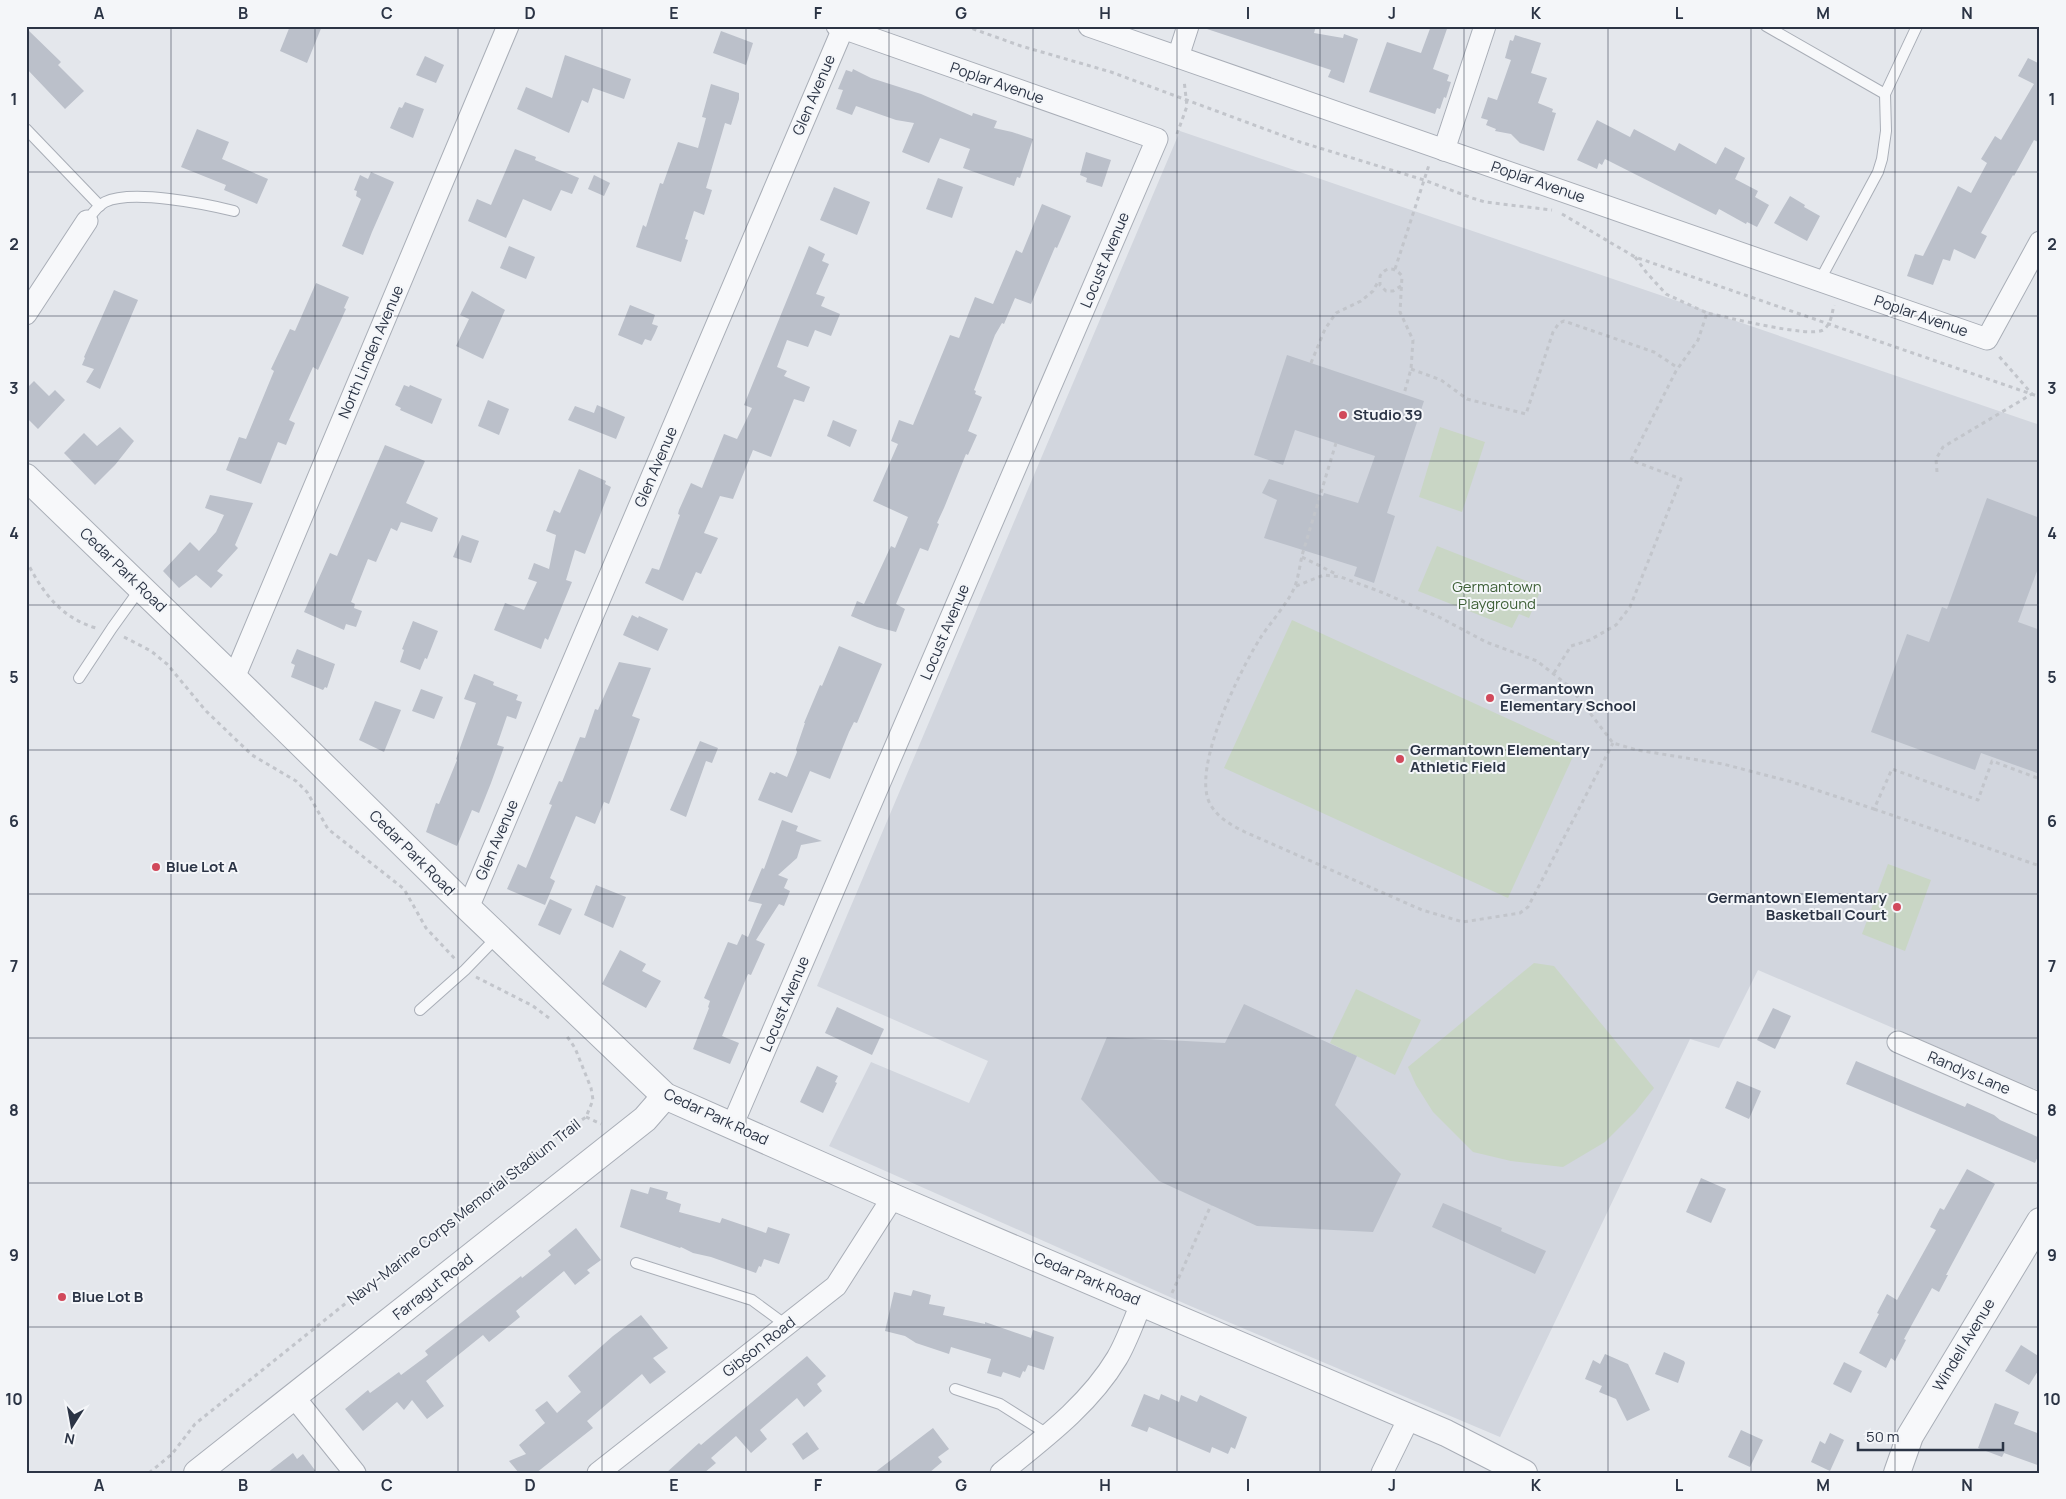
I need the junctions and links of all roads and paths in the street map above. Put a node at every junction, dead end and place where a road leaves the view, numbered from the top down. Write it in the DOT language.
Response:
graph roads {
  1 [pos="508,26"];
  2 [pos="965,26"];
  3 [pos="1089,26"];
  4 [pos="1188,26"];
  5 [pos="1486,26"];
  6 [pos="1766,26"];
  7 [pos="841,27"];
  8 [pos="1913,28"];
  9 [pos="1184,59"];
  10 [pos="1885,94"];
  11 [pos="1187,99"];
  12 [pos="26,129"];
  13 [pos="1166,139"];
  14 [pos="1444,150"];
  15 [pos="1424,180"];
  16 [pos="234,211"];
  17 [pos="93,214"];
  18 [pos="2040,242"];
  19 [pos="1635,256"];
  20 [pos="1394,269"];
  21 [pos="1379,279"];
  22 [pos="1820,280"];
  23 [pos="1401,286"];
  24 [pos="1839,287"];
  25 [pos="1707,313"];
  26 [pos="26,314"];
  27 [pos="1828,324"];
  28 [pos="1987,339"];
  29 [pos="1311,363"];
  30 [pos="1678,368"];
  31 [pos="1411,369"];
  32 [pos="1404,394"];
  33 [pos="2032,394"];
  34 [pos="2040,397"];
  35 [pos="1336,443"];
  36 [pos="1937,472"];
  37 [pos="26,477"];
  38 [pos="1302,558"];
  39 [pos="26,560"];
  40 [pos="1341,577"];
  41 [pos="1295,586"];
  42 [pos="141,588"];
  43 [pos="109,632"];
  44 [pos="1554,673"];
  45 [pos="79,678"];
  46 [pos="234,678"];
  47 [pos="1614,743"];
  48 [pos="2040,779"];
  49 [pos="1874,809"];
  50 [pos="2040,866"];
  51 [pos="468,908"];
  52 [pos="498,936"];
  53 [pos="465,970"];
  54 [pos="420,1010"];
  55 [pos="554,1022"];
  56 [pos="560,1028"];
  57 [pos="1898,1042"];
  58 [pos="665,1096"];
  59 [pos="2040,1104"];
  60 [pos="732,1126"];
  61 [pos="893,1197"];
  62 [pos="1211,1205"];
  63 [pos="2040,1221"];
  64 [pos="636,1263"];
  65 [pos="1153,1306"];
  66 [pos="786,1326"];
  67 [pos="955,1389"];
  68 [pos="294,1397"];
  69 [pos="1409,1418"];
  70 [pos="1049,1435"];
  71 [pos="149,1473"];
  72 [pos="197,1473"];
  73 [pos="355,1473"];
  74 [pos="598,1473"];
  75 [pos="1001,1473"];
  76 [pos="1382,1473"];
  77 [pos="1524,1473"];
  78 [pos="1897,1473"];
  1 -- 46 [label="street, North Linden Avenue"];
  2 -- 11 [label="path"];
  3 -- 9 [label="street, Poplar Avenue"];
  4 -- 9 [label="street"];
  5 -- 14 [label="street"];
  6 -- 10 [label="lane"];
  7 -- 13 [label="street, Poplar Avenue"];
  7 -- 51 [label="street, Glen Avenue"];
  8 -- 10 [label="lane"];
  9 -- 11 [label="path"];
  9 -- 14 [label="street, Poplar Avenue"];
  10 -- 22 [label="lane"];
  11 -- 13 [label="path"];
  11 -- 15 [label="path"];
  12 -- 17 [label="lane"];
  13 -- 60 [label="street, Locust Avenue"];
  14 -- 22 [label="street, Poplar Avenue"];
  15 -- 19 [label="path"];
  15 -- 20 [label="path"];
  16 -- 17 [label="lane"];
  17 -- 26 [label="street"];
  18 -- 28 [label="street"];
  19 -- 25 [label="path"];
  19 -- 27 [label="path"];
  20 -- 21 [label="path"];
  20 -- 23 [label="path"];
  21 -- 23 [label="path"];
  21 -- 29 [label="path"];
  22 -- 24 [label="street, Poplar Avenue"];
  23 -- 31 [label="path"];
  24 -- 27 [label="path"];
  24 -- 28 [label="street, Poplar Avenue"];
  25 -- 27 [label="path"];
  25 -- 30 [label="path"];
  27 -- 33 [label="path"];
  28 -- 33 [label="path"];
  30 -- 31 [label="path"];
  30 -- 44 [label="path"];
  31 -- 32 [label="path"];
  33 -- 34 [label="path"];
  33 -- 36 [label="path"];
  35 -- 38 [label="path"];
  37 -- 42 [label="street, Cedar Park Road"];
  38 -- 40 [label="path"];
  38 -- 41 [label="path"];
  39 -- 43 [label="path"];
  40 -- 41 [label="path"];
  40 -- 44 [label="path"];
  41 -- 47 [label="path"];
  42 -- 43 [label="lane"];
  42 -- 46 [label="street, Cedar Park Road"];
  43 -- 45 [label="lane"];
  43 -- 53 [label="path"];
  44 -- 47 [label="path"];
  46 -- 51 [label="street, Cedar Park Road"];
  47 -- 49 [label="path"];
  48 -- 49 [label="path"];
  49 -- 50 [label="path"];
  51 -- 52 [label="street, Cedar Park Road"];
  52 -- 53 [label="lane"];
  52 -- 58 [label="street, Cedar Park Road"];
  53 -- 54 [label="lane"];
  53 -- 55 [label="path"];
  56 -- 71 [label="path, Navy-Marine Corps Memorial Stadium Trail"];
  57 -- 59 [label="street, Randys Lane"];
  58 -- 60 [label="street, Cedar Park Road"];
  58 -- 68 [label="street, Farragut Road"];
  60 -- 61 [label="street, Cedar Park Road"];
  61 -- 65 [label="street, Cedar Park Road"];
  61 -- 66 [label="street, Gibson Road"];
  62 -- 65 [label="path"];
  63 -- 78 [label="street, Windell Avenue"];
  64 -- 66 [label="lane"];
  65 -- 69 [label="street, Cedar Park Road"];
  65 -- 70 [label="street"];
  66 -- 74 [label="street, Gibson Road"];
  67 -- 70 [label="lane"];
  68 -- 72 [label="street, Farragut Road"];
  68 -- 73 [label="street"];
  69 -- 76 [label="street"];
  69 -- 77 [label="street, Cedar Park Road"];
  70 -- 75 [label="street"];
}
